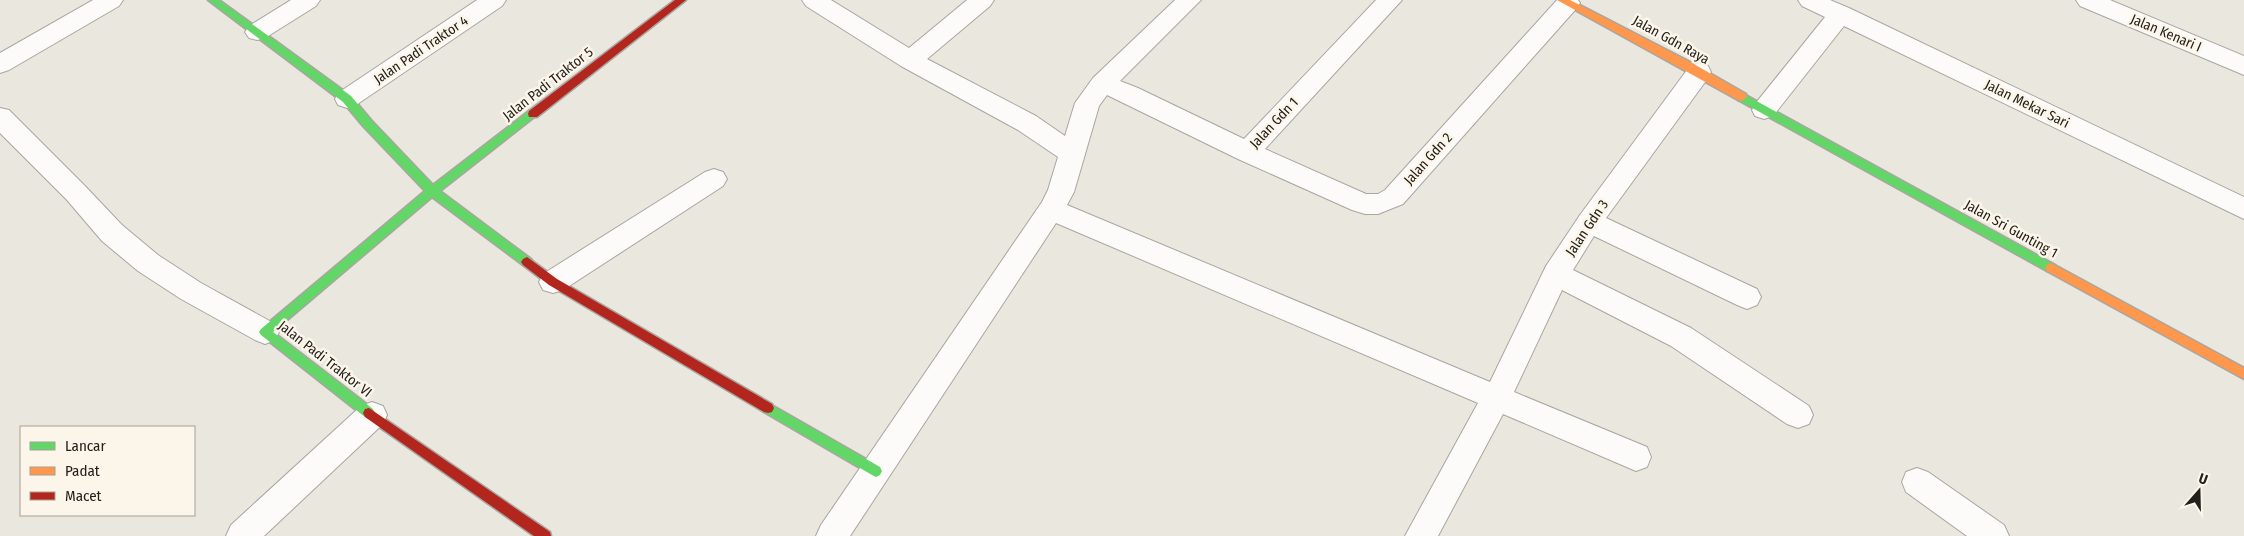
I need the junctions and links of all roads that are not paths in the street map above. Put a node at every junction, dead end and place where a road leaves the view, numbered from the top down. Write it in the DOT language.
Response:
graph roads {
  1 [pos="110,0"];
  2 [pos="213,0"];
  3 [pos="308,0"];
  4 [pos="494,0"];
  5 [pos="682,0"];
  6 [pos="814,0"];
  7 [pos="982,0"];
  8 [pos="1189,0"];
  9 [pos="1390,0"];
  10 [pos="1810,0"];
  11 [pos="2088,0"];
  12 [pos="1565,1"];
  13 [pos="1841,14"];
  14 [pos="257,32"];
  15 [pos="910,60"];
  16 [pos="0,64"];
  17 [pos="2244,66"];
  18 [pos="1699,72"];
  19 [pos="1095,94"];
  20 [pos="347,99"];
  21 [pos="1764,110"];
  22 [pos="0,118"];
  23 [pos="1041,132"];
  24 [pos="1247,152"];
  25 [pos="1073,154"];
  26 [pos="714,179"];
  27 [pos="432,192"];
  28 [pos="2244,208"];
  29 [pos="1050,209"];
  30 [pos="1589,222"];
  31 [pos="1556,274"];
  32 [pos="553,282"];
  33 [pos="1747,296"];
  34 [pos="265,332"];
  35 [pos="2244,374"];
  36 [pos="1497,398"];
  37 [pos="372,415"];
  38 [pos="1798,415"];
  39 [pos="1636,457"];
  40 [pos="876,471"];
  41 [pos="1917,482"];
  42 [pos="842,532"];
  43 [pos="242,536"];
  44 [pos="545,536"];
  45 [pos="1421,536"];
  46 [pos="1993,536"];
  1 -- 16 [label="street"];
  2 -- 14 [label="street"];
  3 -- 14 [label="street"];
  4 -- 20 [label="street, Jalan Padi Traktor 4"];
  5 -- 27 [label="street, Jalan Padi Traktor 5"];
  6 -- 15 [label="street"];
  7 -- 15 [label="street"];
  8 -- 19 [label="street"];
  9 -- 24 [label="street, Jalan Gdn 1"];
  10 -- 13 [label="street, Jalan Mekar Sari"];
  11 -- 17 [label="street, Jalan Kenari I"];
  12 -- 18 [label="street, Jalan Gdn Raya"];
  12 -- 24 [label="street, Jalan Gdn 2"];
  13 -- 21 [label="street"];
  13 -- 28 [label="street, Jalan Mekar Sari"];
  14 -- 20 [label="street"];
  15 -- 23 [label="street"];
  18 -- 21 [label="street, Jalan Gdn Raya"];
  18 -- 30 [label="street, Jalan Gdn 3"];
  19 -- 23 [label="street"];
  19 -- 24 [label="street, Jalan Gdn 1"];
  19 -- 25 [label="street"];
  20 -- 27 [label="street"];
  21 -- 35 [label="street, Jalan Sri Gunting 1"];
  22 -- 34 [label="street"];
  23 -- 25 [label="street"];
  25 -- 29 [label="street"];
  26 -- 32 [label="street"];
  27 -- 32 [label="street"];
  27 -- 34 [label="street, Jalan Padi Traktor VI"];
  29 -- 36 [label="street"];
  29 -- 40 [label="street"];
  30 -- 31 [label="street, Jalan Gdn 3"];
  30 -- 33 [label="street"];
  31 -- 36 [label="street, Jalan Gdn 3"];
  31 -- 38 [label="street"];
  32 -- 40 [label="street"];
  34 -- 37 [label="street, Jalan Padi Traktor VI"];
  36 -- 39 [label="street"];
  36 -- 45 [label="street, Jalan Gdn 3"];
  37 -- 43 [label="street"];
  37 -- 44 [label="street, Jalan Padi Traktor VI"];
  40 -- 42 [label="street"];
  41 -- 46 [label="street"];
}
